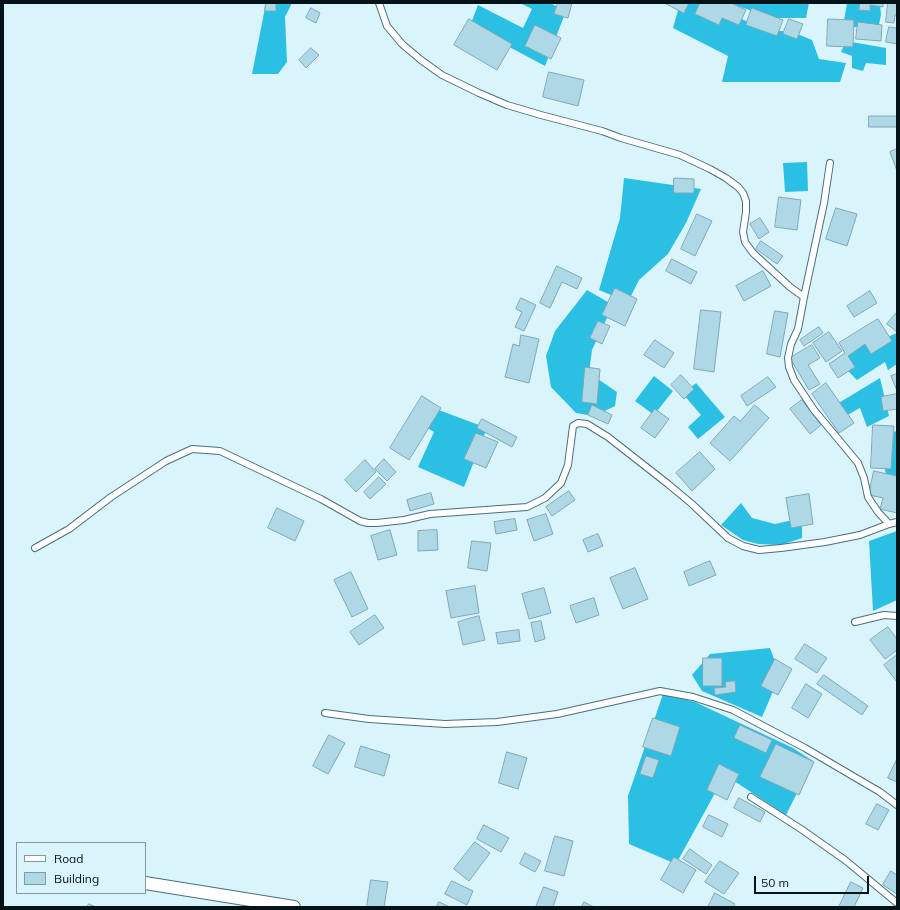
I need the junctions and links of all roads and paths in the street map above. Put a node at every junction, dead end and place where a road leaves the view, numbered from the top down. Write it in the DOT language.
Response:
graph roads {
  1 [pos="379,3"];
  2 [pos="830,163"];
  3 [pos="804,297"];
  4 [pos="897,522"];
  5 [pos="889,524"];
  6 [pos="36,548"];
  7 [pos="897,616"];
  8 [pos="855,622"];
  9 [pos="325,713"];
  10 [pos="751,797"];
  11 [pos="897,805"];
  12 [pos="146,883"];
  13 [pos="897,903"];
  14 [pos="294,907"];
  1 -- 3 [label="lane"];
  2 -- 3 [label="lane"];
  3 -- 5 [label="lane"];
  4 -- 5 [label="lane"];
  5 -- 6 [label="lane"];
  7 -- 8 [label="lane"];
  9 -- 11 [label="lane"];
  10 -- 13 [label="lane"];
  12 -- 14 [label="street"];
}
